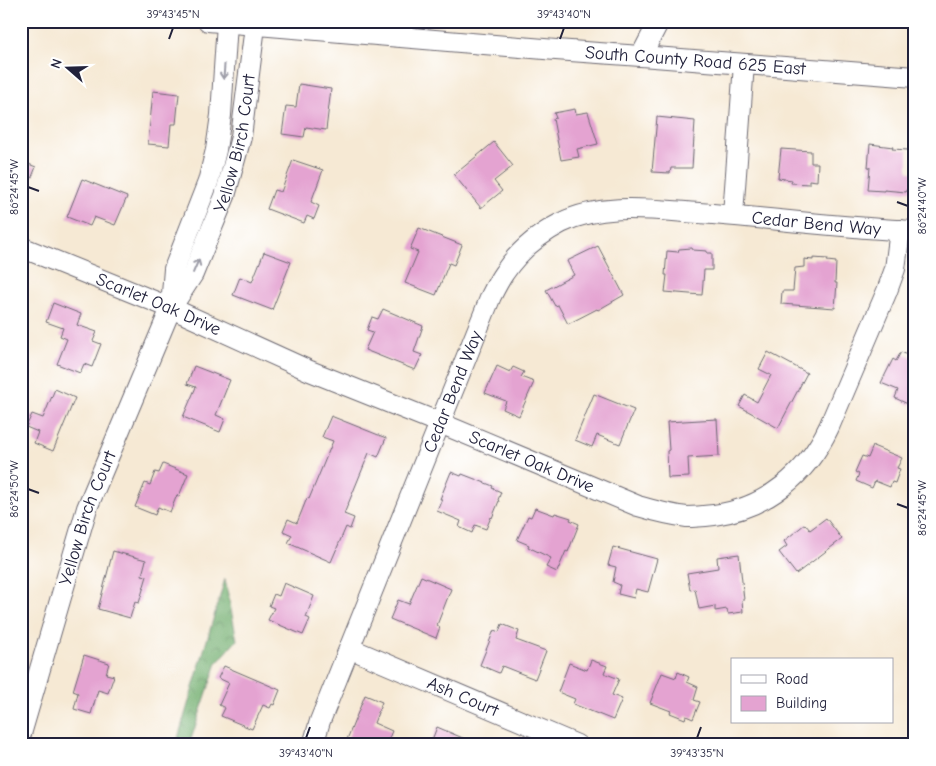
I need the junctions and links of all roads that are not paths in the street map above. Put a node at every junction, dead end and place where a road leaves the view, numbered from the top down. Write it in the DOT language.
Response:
graph roads {
  1 [pos="659,21"];
  2 [pos="235,23"];
  3 [pos="641,56"];
  4 [pos="744,64"];
  5 [pos="915,78"];
  6 [pos="732,215"];
  7 [pos="907,231"];
  8 [pos="21,247"];
  9 [pos="171,308"];
  10 [pos="440,423"];
  11 [pos="349,648"];
  12 [pos="21,734"];
  13 [pos="313,745"];
  14 [pos="577,745"];
  1 -- 3 [label="street"];
  2 -- 3 [label="street, South County Road 625 East"];
  2 -- 9 [label="street, Yellow Birch Court, one-way"];
  9 -- 2 [label="street, Yellow Birch Court, one-way"];
  3 -- 4 [label="street, South County Road 625 East"];
  4 -- 5 [label="street, South County Road 625 East"];
  4 -- 6 [label="street, Cedar Bend Way"];
  6 -- 7 [label="street, Cedar Bend Way"];
  6 -- 10 [label="street, Cedar Bend Way"];
  7 -- 10 [label="street, Scarlet Oak Drive"];
  8 -- 9 [label="street, Scarlet Oak Drive"];
  9 -- 10 [label="street, Scarlet Oak Drive"];
  9 -- 12 [label="street, Yellow Birch Court"];
  10 -- 11 [label="street, Cedar Bend Way"];
  11 -- 13 [label="street, Cedar Bend Way"];
  11 -- 14 [label="street, Ash Court"];
}
